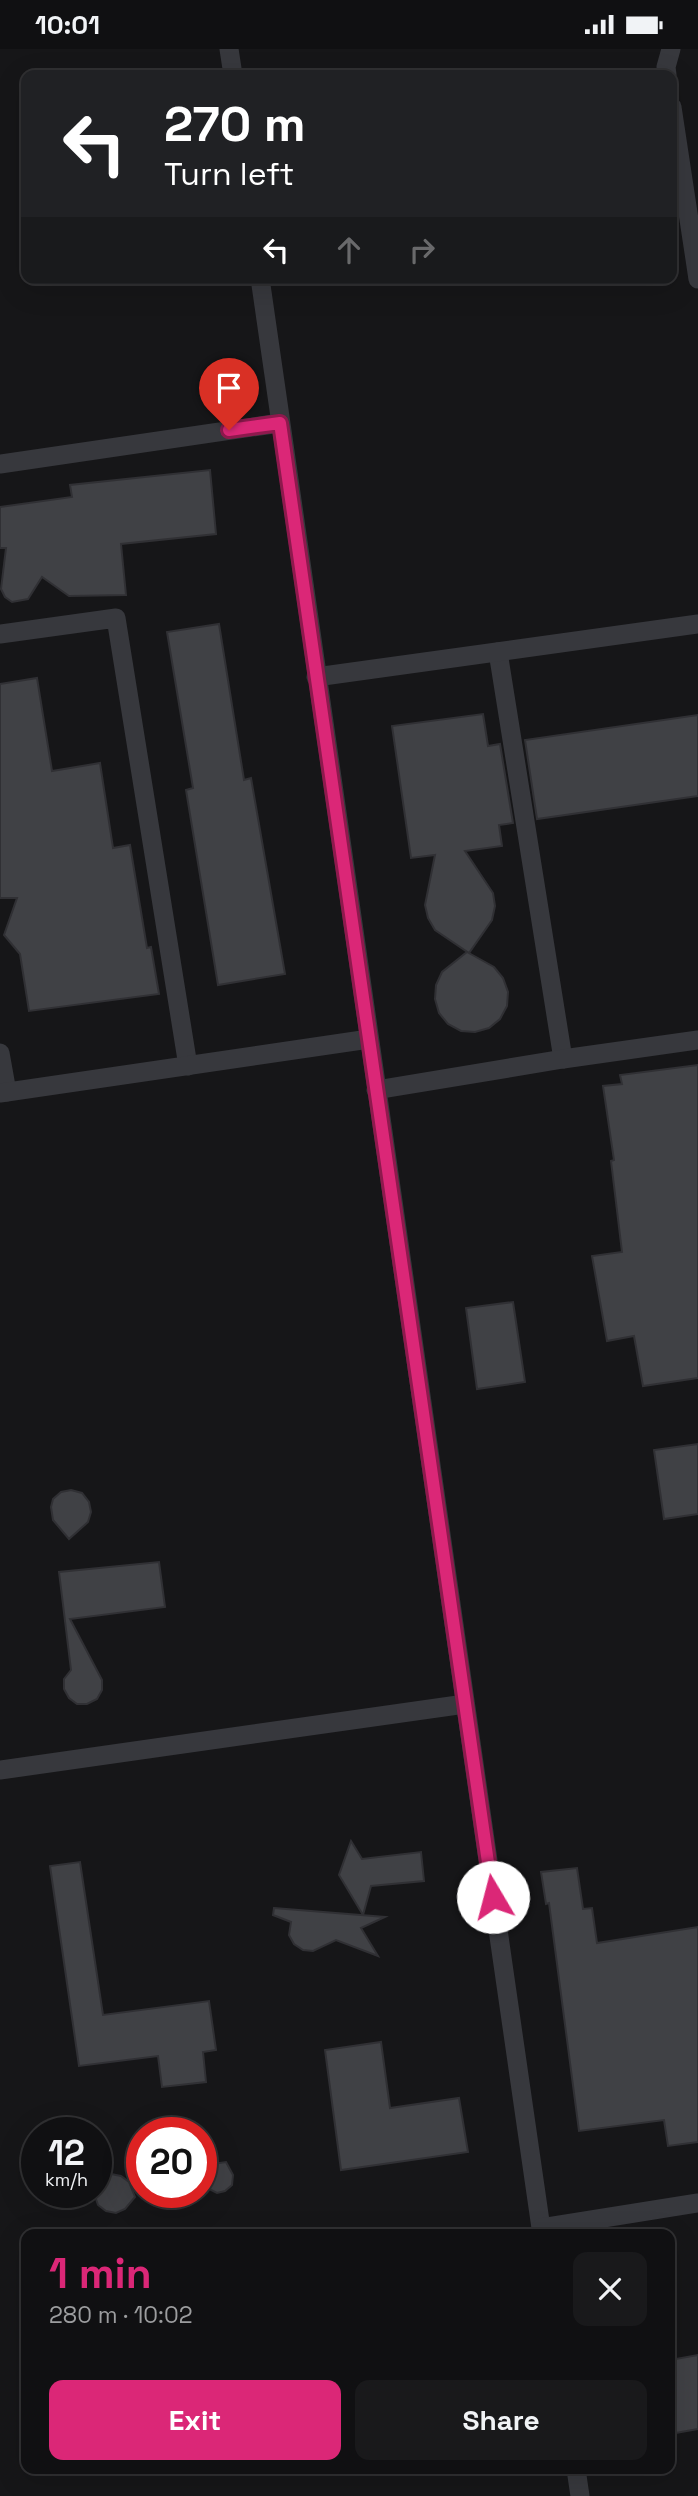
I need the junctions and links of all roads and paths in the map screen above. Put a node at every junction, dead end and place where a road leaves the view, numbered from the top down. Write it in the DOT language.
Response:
graph roads {
  1 [pos="229,49"];
  2 [pos="671,49"];
  3 [pos="232,70"];
  4 [pos="666,70"];
  5 [pos="677,140"];
  6 [pos="698,279"];
  7 [pos="261,284"];
  8 [pos="280,423"];
  9 [pos="0,464"];
  10 [pos="698,624"];
  11 [pos="0,634"];
  12 [pos="498,652"];
  13 [pos="316,677"];
  14 [pos="369,1039"];
  15 [pos="698,1040"];
  16 [pos="0,1053"];
  17 [pos="563,1059"];
  18 [pos="188,1066"];
  19 [pos="376,1090"];
  20 [pos="3,1093"];
  21 [pos="465,1704"];
  22 [pos="0,1770"];
  23 [pos="698,2203"];
  24 [pos="542,2229"];
  25 [pos="553,2229"];
  26 [pos="577,2474"];
  27 [pos="580,2496"];
  1 -- 3 [label="lane"];
  2 -- 4 [label="lane"];
  5 -- 6 [label="lane"];
  7 -- 8 [label="lane"];
  8 -- 9 [label="lane"];
  8 -- 13 [label="lane"];
  10 -- 12 [label="lane"];
  11 -- 18 [label="lane"];
  12 -- 13 [label="lane"];
  12 -- 17 [label="lane"];
  13 -- 14 [label="lane"];
  14 -- 18 [label="lane"];
  14 -- 19 [label="lane"];
  15 -- 17 [label="lane"];
  16 -- 20 [label="lane"];
  17 -- 19 [label="lane"];
  18 -- 20 [label="lane"];
  19 -- 21 [label="lane"];
  21 -- 22 [label="lane"];
  21 -- 24 [label="lane"];
  23 -- 25 [label="lane"];
  26 -- 27 [label="lane"];
}
